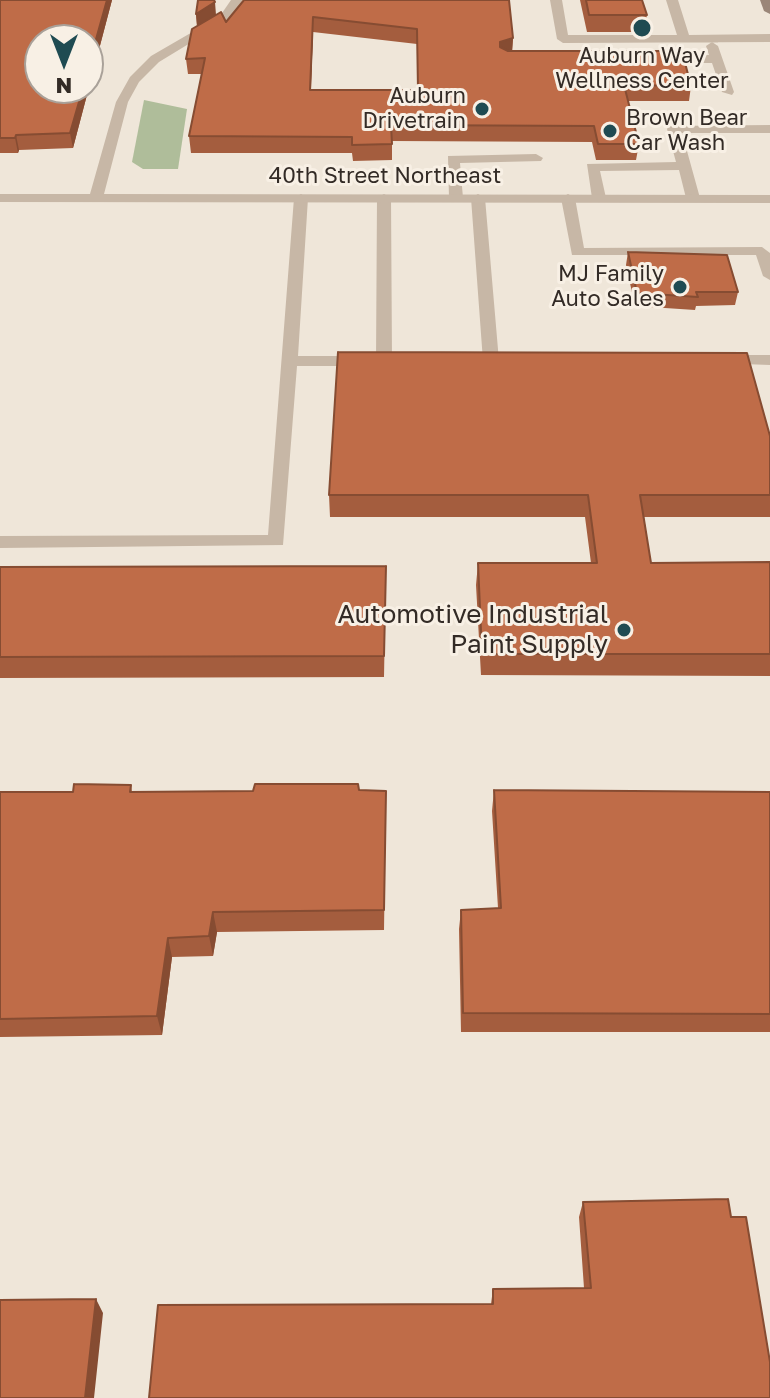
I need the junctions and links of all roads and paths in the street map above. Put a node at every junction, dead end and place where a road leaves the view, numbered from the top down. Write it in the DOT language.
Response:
graph roads {
  1 [pos="237,0"];
  2 [pos="556,0"];
  3 [pos="672,0"];
  4 [pos="766,0"];
  5 [pos="770,11"];
  6 [pos="684,38"];
  7 [pos="709,38"];
  8 [pos="770,38"];
  9 [pos="642,59"];
  10 [pos="716,59"];
  11 [pos="728,92"];
  12 [pos="770,129"];
  13 [pos="536,158"];
  14 [pos="685,166"];
  15 [pos="0,198"];
  16 [pos="96,198"];
  17 [pos="301,198"];
  18 [pos="384,198"];
  19 [pos="456,198"];
  20 [pos="478,198"];
  21 [pos="568,198"];
  22 [pos="599,198"];
  23 [pos="693,198"];
  24 [pos="770,199"];
  25 [pos="770,276"];
  26 [pos="708,360"];
  27 [pos="770,360"];
  28 [pos="289,361"];
  29 [pos="491,361"];
  30 [pos="0,542"];
  1 -- 16 [label="street"];
  2 -- 6 [label="street"];
  3 -- 6 [label="street"];
  4 -- 5 [label="main road"];
  6 -- 7 [label="street"];
  7 -- 8 [label="street"];
  7 -- 10 [label="street"];
  9 -- 10 [label="street"];
  10 -- 11 [label="street"];
  12 -- 14 [label="street"];
  13 -- 19 [label="street"];
  14 -- 22 [label="street"];
  14 -- 23 [label="street"];
  15 -- 16 [label="street, 40th Street Northeast"];
  16 -- 17 [label="street, 40th Street Northeast"];
  17 -- 18 [label="street, 40th Street Northeast"];
  17 -- 28 [label="street"];
  18 -- 19 [label="street, 40th Street Northeast"];
  18 -- 28 [label="street"];
  19 -- 20 [label="street, 40th Street Northeast"];
  20 -- 21 [label="street, 40th Street Northeast"];
  20 -- 29 [label="street"];
  21 -- 22 [label="street, 40th Street Northeast"];
  21 -- 25 [label="street"];
  22 -- 23 [label="street, 40th Street Northeast"];
  23 -- 24 [label="street, 40th Street Northeast"];
  26 -- 27 [label="street"];
  28 -- 30 [label="street"];
}
